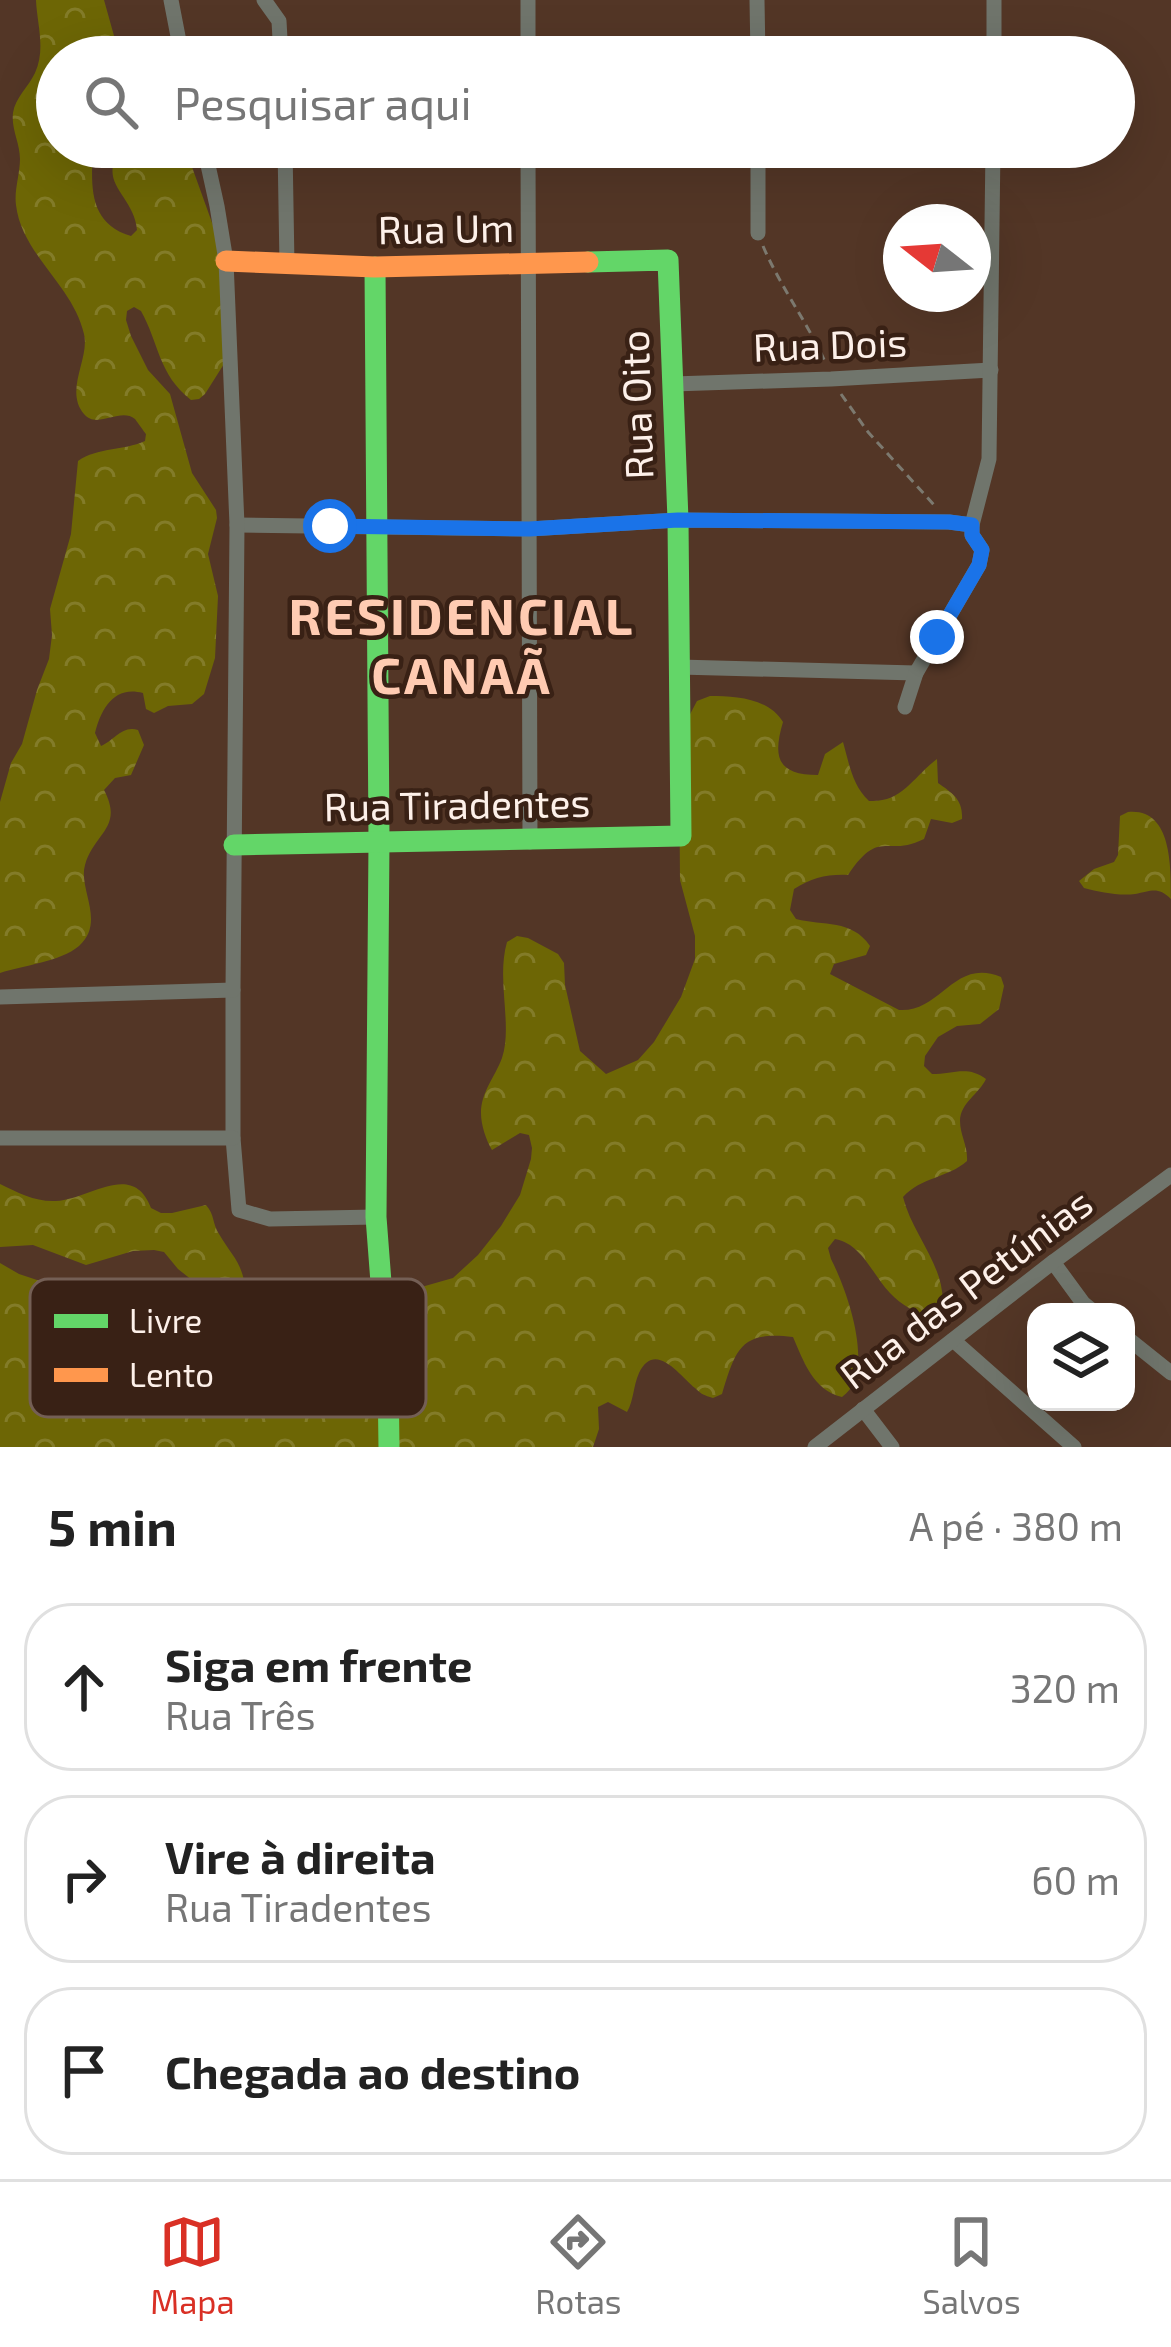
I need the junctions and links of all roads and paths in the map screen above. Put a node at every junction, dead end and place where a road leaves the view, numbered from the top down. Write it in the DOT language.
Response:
graph roads {
  1 [pos="171,0"];
  2 [pos="264,0"];
  3 [pos="528,0"];
  4 [pos="757,0"];
  5 [pos="994,0"];
  6 [pos="178,36"];
  7 [pos="280,36"];
  8 [pos="528,36"];
  9 [pos="758,36"];
  10 [pos="994,36"];
  11 [pos="209,168"];
  12 [pos="285,168"];
  13 [pos="528,168"];
  14 [pos="758,168"];
  15 [pos="993,168"];
  16 [pos="758,233"];
  17 [pos="668,260"];
  18 [pos="226,261"];
  19 [pos="528,263"];
  20 [pos="287,265"];
  21 [pos="375,267"];
  22 [pos="991,370"];
  23 [pos="673,384"];
  24 [pos="678,520"];
  25 [pos="237,525"];
  26 [pos="972,525"];
  27 [pos="376,528"];
  28 [pos="529,529"];
  29 [pos="679,667"];
  30 [pos="916,673"];
  31 [pos="905,707"];
  32 [pos="681,836"];
  33 [pos="379,841"];
  34 [pos="530,842"];
  35 [pos="234,845"];
  36 [pos="233,990"];
  37 [pos="0,997"];
  38 [pos="0,1138"];
  39 [pos="233,1138"];
  40 [pos="1167,1185"];
  41 [pos="376,1217"];
  42 [pos="1053,1262"];
  43 [pos="381,1279"];
  44 [pos="1083,1303"];
  45 [pos="953,1340"];
  46 [pos="1135,1344"];
  47 [pos="1171,1373"];
  48 [pos="863,1408"];
  49 [pos="389,1417"];
  50 [pos="389,1447"];
  51 [pos="815,1447"];
  52 [pos="892,1447"];
  53 [pos="1074,1447"];
  1 -- 6 [label="street"];
  2 -- 7 [label="street"];
  3 -- 8 [label="street"];
  4 -- 9 [label="street"];
  5 -- 10 [label="street"];
  11 -- 18 [label="street"];
  12 -- 20 [label="street"];
  13 -- 19 [label="street"];
  14 -- 16 [label="street"];
  15 -- 22 [label="street"];
  17 -- 19 [label="street, Rua Um"];
  17 -- 23 [label="street, Rua Oito"];
  18 -- 20 [label="street, Rua Um"];
  18 -- 25 [label="street"];
  19 -- 21 [label="street, Rua Um"];
  19 -- 28 [label="street"];
  20 -- 21 [label="street, Rua Um"];
  21 -- 27 [label="street"];
  22 -- 23 [label="street, Rua Dois"];
  22 -- 26 [label="street"];
  23 -- 24 [label="street, Rua Oito"];
  24 -- 26 [label="street"];
  24 -- 28 [label="street"];
  24 -- 29 [label="street, Rua Oito"];
  25 -- 27 [label="street"];
  25 -- 35 [label="street"];
  26 -- 30 [label="street"];
  27 -- 28 [label="street"];
  27 -- 33 [label="street"];
  28 -- 34 [label="street"];
  29 -- 30 [label="street"];
  29 -- 32 [label="street, Rua Oito"];
  30 -- 31 [label="street"];
  32 -- 34 [label="street, Rua Tiradentes"];
  33 -- 34 [label="street, Rua Tiradentes"];
  33 -- 35 [label="street, Rua Tiradentes"];
  33 -- 41 [label="street"];
  35 -- 36 [label="street"];
  36 -- 37 [label="street"];
  36 -- 39 [label="street"];
  38 -- 39 [label="street"];
  39 -- 41 [label="street"];
  40 -- 42 [label="street, Rua das Petúnias"];
  41 -- 43 [label="street"];
  42 -- 44 [label="street"];
  42 -- 45 [label="street, Rua das Petúnias"];
  45 -- 48 [label="street, Rua das Petúnias"];
  45 -- 53 [label="street"];
  46 -- 47 [label="street"];
  48 -- 51 [label="street, Rua das Petúnias"];
  48 -- 52 [label="street"];
  49 -- 50 [label="street"];
}
